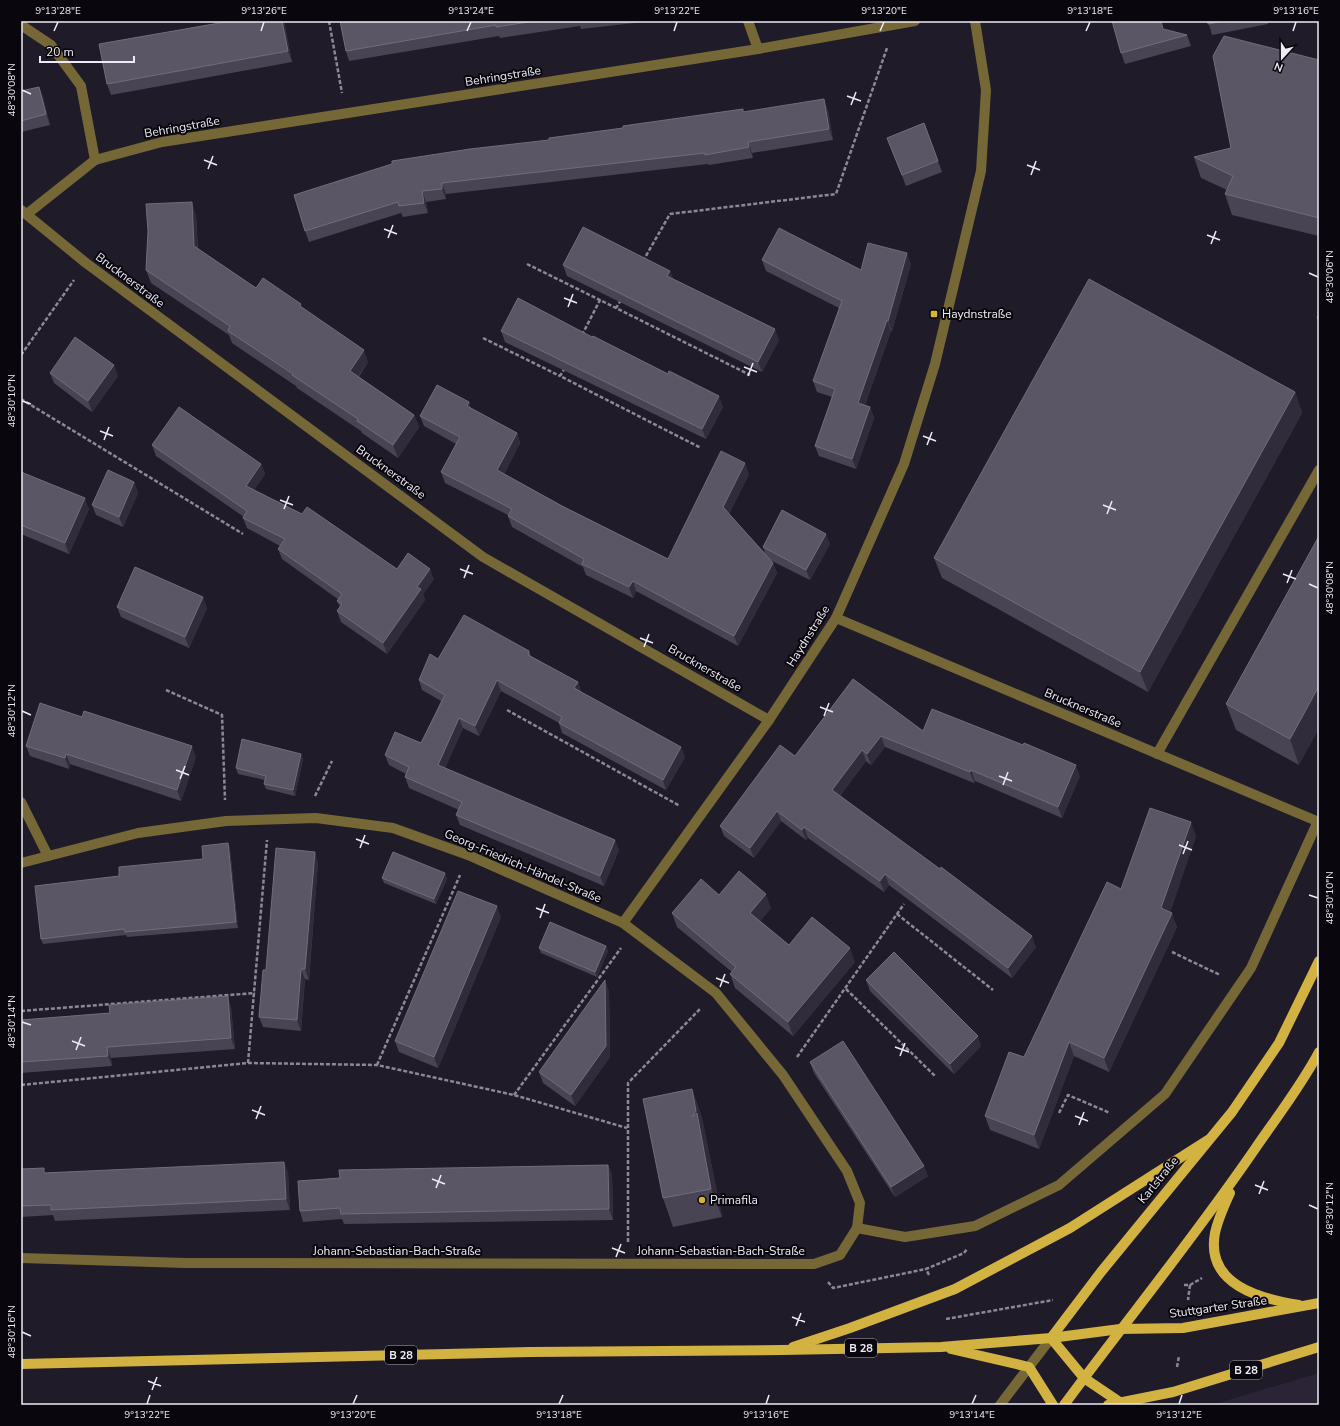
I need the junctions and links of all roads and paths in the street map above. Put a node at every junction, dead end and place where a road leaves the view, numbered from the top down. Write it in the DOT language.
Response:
graph roads {
  1 [pos="330,21"];
  2 [pos="748,21"];
  3 [pos="915,21"];
  4 [pos="975,21"];
  5 [pos="21,25"];
  6 [pos="895,25"];
  7 [pos="758,49"];
  8 [pos="346,113"];
  9 [pos="95,160"];
  10 [pos="24,212"];
  11 [pos="86,263"];
  12 [pos="528,264"];
  13 [pos="640,268"];
  14 [pos="624,294"];
  15 [pos="600,300"];
  16 [pos="616,308"];
  17 [pos="484,338"];
  18 [pos="578,341"];
  19 [pos="21,355"];
  20 [pos="568,362"];
  21 [pos="750,374"];
  22 [pos="560,376"];
  23 [pos="21,399"];
  24 [pos="701,448"];
  25 [pos="1319,470"];
  26 [pos="243,534"];
  27 [pos="836,618"];
  28 [pos="166,690"];
  29 [pos="507,710"];
  30 [pos="769,720"];
  31 [pos="1157,754"];
  32 [pos="332,761"];
  33 [pos="21,802"];
  34 [pos="700,817"];
  35 [pos="269,818"];
  36 [pos="305,818"];
  37 [pos="226,821"];
  38 [pos="1318,821"];
  39 [pos="468,855"];
  40 [pos="48,856"];
  41 [pos="21,863"];
  42 [pos="904,904"];
  43 [pos="897,914"];
  44 [pos="623,923"];
  45 [pos="634,930"];
  46 [pos="1172,952"];
  47 [pos="1319,961"];
  48 [pos="1240,985"];
  49 [pos="846,989"];
  50 [pos="993,990"];
  51 [pos="255,993"];
  52 [pos="716,993"];
  53 [pos="21,1011"];
  54 [pos="1319,1052"];
  55 [pos="248,1063"];
  56 [pos="377,1065"];
  57 [pos="783,1075"];
  58 [pos="936,1076"];
  59 [pos="21,1085"];
  60 [pos="514,1095"];
  61 [pos="1059,1113"];
  62 [pos="1132,1123"];
  63 [pos="626,1128"];
  64 [pos="1208,1140"];
  65 [pos="1238,1174"];
  66 [pos="975,1226"];
  67 [pos="857,1228"];
  68 [pos="21,1258"];
  69 [pos="814,1264"];
  70 [pos="628,1265"];
  71 [pos="926,1269"];
  72 [pos="1207,1275"];
  73 [pos="930,1279"];
  74 [pos="1179,1284"];
  75 [pos="1190,1285"];
  76 [pos="1057,1300"];
  77 [pos="1188,1300"];
  78 [pos="1319,1303"];
  79 [pos="1307,1306"];
  80 [pos="943,1313"];
  81 [pos="946,1319"];
  82 [pos="945,1323"];
  83 [pos="1120,1329"];
  84 [pos="1051,1338"];
  85 [pos="941,1347"];
  86 [pos="1319,1347"];
  87 [pos="782,1350"];
  88 [pos="1179,1356"];
  89 [pos="21,1364"];
  90 [pos="1029,1367"];
  91 [pos="1177,1368"];
  92 [pos="1084,1378"];
  93 [pos="1121,1403"];
  94 [pos="1000,1405"];
  95 [pos="1053,1405"];
  96 [pos="1064,1405"];
  97 [pos="1108,1405"];
  1 -- 8 [label="path"];
  2 -- 7 [label="street"];
  3 -- 6 [label="street, Behringstraße"];
  4 -- 27 [label="street, Haydnstraße"];
  5 -- 9 [label="street"];
  6 -- 7 [label="street, Behringstraße"];
  6 -- 13 [label="path"];
  7 -- 8 [label="street, Behringstraße"];
  8 -- 9 [label="street, Behringstraße"];
  9 -- 10 [label="street, Behringstraße"];
  10 -- 11 [label="street, Brucknerstraße"];
  11 -- 19 [label="path"];
  11 -- 30 [label="street, Brucknerstraße"];
  12 -- 15 [label="path"];
  14 -- 16 [label="path"];
  15 -- 16 [label="path"];
  15 -- 18 [label="path"];
  16 -- 21 [label="path"];
  17 -- 22 [label="path"];
  20 -- 22 [label="path"];
  22 -- 24 [label="path"];
  23 -- 26 [label="path"];
  25 -- 31 [label="street"];
  27 -- 30 [label="street, Haydnstraße"];
  27 -- 31 [label="street, Brucknerstraße"];
  28 -- 37 [label="path"];
  29 -- 34 [label="path"];
  30 -- 34 [label="street, Haydnstraße"];
  31 -- 38 [label="street, Brucknerstraße"];
  32 -- 36 [label="path"];
  33 -- 40 [label="street"];
  34 -- 44 [label="street, Haydnstraße"];
  35 -- 36 [label="street, Georg-Friedrich-Händel-Straße"];
  35 -- 37 [label="street, Georg-Friedrich-Händel-Straße"];
  35 -- 51 [label="path"];
  36 -- 39 [label="street, Georg-Friedrich-Händel-Straße"];
  37 -- 40 [label="street, Georg-Friedrich-Händel-Straße"];
  38 -- 48 [label="street"];
  39 -- 44 [label="street, Georg-Friedrich-Händel-Straße"];
  39 -- 56 [label="path"];
  40 -- 41 [label="street, Georg-Friedrich-Händel-Straße"];
  42 -- 43 [label="path"];
  43 -- 49 [label="path"];
  43 -- 50 [label="path"];
  44 -- 45 [label="street, Georg-Friedrich-Händel-Straße"];
  45 -- 52 [label="street, Georg-Friedrich-Händel-Straße"];
  45 -- 60 [label="path"];
  46 -- 48 [label="path"];
  47 -- 64 [label="main road, Karlstraße"];
  48 -- 62 [label="street"];
  49 -- 57 [label="path"];
  49 -- 58 [label="path"];
  51 -- 53 [label="path"];
  51 -- 55 [label="path"];
  52 -- 57 [label="street, Georg-Friedrich-Händel-Straße"];
  52 -- 63 [label="path"];
  54 -- 65 [label="main road"];
  55 -- 56 [label="path"];
  55 -- 59 [label="path"];
  56 -- 60 [label="path"];
  57 -- 67 [label="street, Georg-Friedrich-Händel-Straße"];
  60 -- 63 [label="path"];
  61 -- 62 [label="path"];
  62 -- 66 [label="street"];
  63 -- 70 [label="path"];
  64 -- 84 [label="main road, Karlstraße"];
  64 -- 87 [label="main road"];
  65 -- 79 [label="main road"];
  65 -- 83 [label="main road"];
  66 -- 67 [label="street"];
  66 -- 71 [label="path"];
  67 -- 69 [label="street, Johann-Sebastian-Bach-Straße"];
  68 -- 70 [label="street, Johann-Sebastian-Bach-Straße"];
  69 -- 70 [label="street, Johann-Sebastian-Bach-Straße"];
  69 -- 71 [label="path"];
  71 -- 73 [label="path"];
  72 -- 75 [label="path"];
  74 -- 75 [label="path"];
  75 -- 77 [label="path"];
  76 -- 81 [label="path"];
  78 -- 79 [label="main road, Stuttgarter Straße / B 28"];
  79 -- 83 [label="main road, Stuttgarter Straße / B 28"];
  80 -- 81 [label="path"];
  81 -- 82 [label="path"];
  83 -- 84 [label="main road, B 28"];
  83 -- 92 [label="main road"];
  84 -- 85 [label="main road, B 28"];
  84 -- 90 [label="street, Karlstraße"];
  84 -- 92 [label="main road"];
  85 -- 87 [label="main road, B 28"];
  85 -- 90 [label="main road"];
  86 -- 93 [label="main road, B 28"];
  87 -- 89 [label="main road, B 28"];
  88 -- 91 [label="path"];
  90 -- 94 [label="street, Karlstraße"];
  90 -- 95 [label="main road"];
  92 -- 93 [label="main road"];
  92 -- 96 [label="main road"];
  93 -- 97 [label="main road, B 28"];
}
